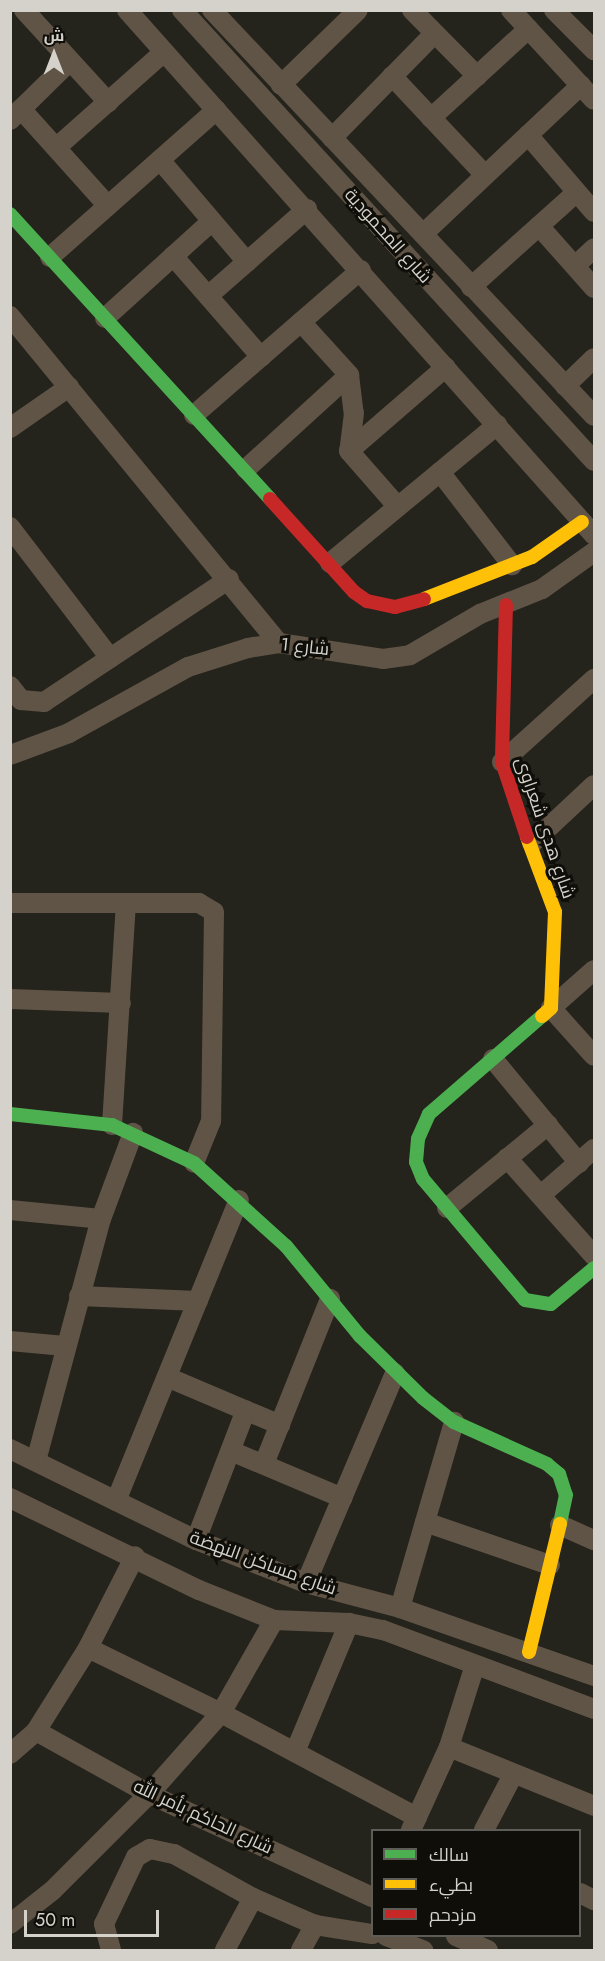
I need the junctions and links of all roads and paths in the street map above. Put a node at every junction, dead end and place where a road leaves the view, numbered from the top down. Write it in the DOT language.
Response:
graph roads {
  1 [pos="24,10"];
  2 [pos="127,10"];
  3 [pos="182,10"];
  4 [pos="212,10"];
  5 [pos="358,10"];
  6 [pos="412,10"];
  7 [pos="511,10"];
  8 [pos="554,10"];
  9 [pos="337,18"];
  10 [pos="528,29"];
  11 [pos="434,34"];
  12 [pos="594,50"];
  13 [pos="164,52"];
  14 [pos="70,61"];
  15 [pos="392,76"];
  16 [pos="477,76"];
  17 [pos="281,85"];
  18 [pos="588,92"];
  19 [pos="108,102"];
  20 [pos="216,110"];
  21 [pos="16,114"];
  22 [pos="431,118"];
  23 [pos="528,135"];
  24 [pos="332,138"];
  25 [pos="57,147"];
  26 [pos="160,160"];
  27 [pos="485,176"];
  28 [pos="577,192"];
  29 [pos="108,206"];
  30 [pos="307,209"];
  31 [pos="594,212"];
  32 [pos="10,214"];
  33 [pos="212,221"];
  34 [pos="539,226"];
  35 [pos="423,234"];
  36 [pos="594,248"];
  37 [pos="173,256"];
  38 [pos="50,257"];
  39 [pos="247,262"];
  40 [pos="575,266"];
  41 [pos="361,270"];
  42 [pos="471,287"];
  43 [pos="594,288"];
  44 [pos="208,297"];
  45 [pos="10,316"];
  46 [pos="105,318"];
  47 [pos="302,322"];
  48 [pos="261,357"];
  49 [pos="537,357"];
  50 [pos="594,358"];
  51 [pos="446,367"];
  52 [pos="349,375"];
  53 [pos="518,377"];
  54 [pos="565,386"];
  55 [pos="69,387"];
  56 [pos="194,415"];
  57 [pos="594,416"];
  58 [pos="497,425"];
  59 [pos="10,428"];
  60 [pos="349,451"];
  61 [pos="594,461"];
  62 [pos="246,469"];
  63 [pos="440,472"];
  64 [pos="398,507"];
  65 [pos="10,527"];
  66 [pos="588,528"];
  67 [pos="594,552"];
  68 [pos="330,563"];
  69 [pos="512,565"];
  70 [pos="229,579"];
  71 [pos="506,605"];
  72 [pos="279,643"];
  73 [pos="110,658"];
  74 [pos="594,679"];
  75 [pos="10,686"];
  76 [pos="10,754"];
  77 [pos="502,762"];
  78 [pos="594,785"];
  79 [pos="532,843"];
  80 [pos="10,903"];
  81 [pos="126,903"];
  82 [pos="594,970"];
  83 [pos="10,999"];
  84 [pos="121,1003"];
  85 [pos="551,1008"];
  86 [pos="594,1056"];
  87 [pos="493,1059"];
  88 [pos="10,1114"];
  89 [pos="112,1125"];
  90 [pos="548,1125"];
  91 [pos="133,1133"];
  92 [pos="594,1149"];
  93 [pos="507,1158"];
  94 [pos="194,1163"];
  95 [pos="579,1163"];
  96 [pos="541,1195"];
  97 [pos="239,1200"];
  98 [pos="447,1208"];
  99 [pos="10,1210"];
  100 [pos="101,1219"];
  101 [pos="594,1256"];
  102 [pos="594,1268"];
  103 [pos="80,1296"];
  104 [pos="330,1299"];
  105 [pos="198,1301"];
  106 [pos="10,1341"];
  107 [pos="65,1346"];
  108 [pos="395,1373"];
  109 [pos="167,1377"];
  110 [pos="246,1410"];
  111 [pos="454,1422"];
  112 [pos="280,1425"];
  113 [pos="10,1449"];
  114 [pos="231,1451"];
  115 [pos="36,1461"];
  116 [pos="264,1464"];
  117 [pos="10,1498"];
  118 [pos="342,1498"];
  119 [pos="116,1501"];
  120 [pos="425,1522"];
  121 [pos="560,1525"];
  122 [pos="196,1540"];
  123 [pos="594,1540"];
  124 [pos="135,1556"];
  125 [pos="550,1565"];
  126 [pos="306,1583"];
  127 [pos="400,1608"];
  128 [pos="274,1620"];
  129 [pos="349,1623"];
  130 [pos="88,1648"];
  131 [pos="530,1652"];
  132 [pos="474,1665"];
  133 [pos="594,1676"];
  134 [pos="594,1709"];
  135 [pos="221,1713"];
  136 [pos="36,1731"];
  137 [pos="449,1747"];
  138 [pos="295,1752"];
  139 [pos="10,1754"];
  140 [pos="513,1775"];
  141 [pos="149,1794"];
  142 [pos="594,1806"];
  143 [pos="414,1824"];
  144 [pos="485,1829"];
  145 [pos="371,1897"];
  146 [pos="253,1898"];
  147 [pos="10,1924"];
  148 [pos="315,1925"];
  149 [pos="371,1934"];
  150 [pos="391,1937"];
  151 [pos="460,1937"];
  152 [pos="111,1950"];
  153 [pos="225,1950"];
  154 [pos="301,1950"];
  155 [pos="423,1950"];
  156 [pos="488,1950"];
  1 -- 14 [label="street"];
  2 -- 13 [label="street"];
  3 -- 53 [label="street, شارع المحمودية"];
  4 -- 17 [label="street, شارع المحمودية"];
  5 -- 9 [label="street"];
  6 -- 11 [label="street"];
  7 -- 10 [label="street"];
  8 -- 12 [label="street"];
  9 -- 17 [label="street"];
  10 -- 16 [label="street"];
  10 -- 18 [label="street"];
  11 -- 15 [label="street"];
  11 -- 16 [label="street"];
  13 -- 19 [label="street"];
  13 -- 20 [label="street"];
  14 -- 19 [label="street"];
  14 -- 21 [label="street"];
  15 -- 22 [label="street"];
  15 -- 24 [label="street"];
  16 -- 22 [label="street"];
  17 -- 24 [label="street, شارع المحمودية"];
  18 -- 23 [label="street"];
  19 -- 25 [label="street"];
  20 -- 26 [label="street"];
  20 -- 30 [label="street"];
  21 -- 25 [label="street"];
  22 -- 27 [label="street"];
  23 -- 27 [label="street"];
  23 -- 28 [label="street"];
  24 -- 35 [label="street, شارع المحمودية"];
  25 -- 29 [label="street"];
  26 -- 29 [label="street"];
  26 -- 33 [label="street"];
  27 -- 35 [label="street"];
  28 -- 31 [label="street"];
  28 -- 34 [label="street"];
  29 -- 38 [label="street"];
  30 -- 39 [label="street"];
  30 -- 41 [label="street"];
  32 -- 38 [label="street"];
  33 -- 37 [label="street"];
  33 -- 39 [label="street"];
  34 -- 40 [label="street"];
  34 -- 42 [label="street"];
  35 -- 42 [label="street, شارع المحمودية"];
  36 -- 40 [label="street"];
  37 -- 44 [label="street"];
  37 -- 46 [label="street"];
  38 -- 46 [label="street"];
  39 -- 44 [label="street"];
  40 -- 43 [label="street"];
  41 -- 47 [label="street"];
  41 -- 51 [label="street"];
  42 -- 49 [label="street, شارع المحمودية"];
  44 -- 48 [label="street"];
  45 -- 55 [label="street"];
  46 -- 56 [label="street"];
  47 -- 48 [label="street"];
  47 -- 52 [label="street"];
  48 -- 56 [label="street"];
  49 -- 53 [label="street"];
  49 -- 54 [label="street, شارع المحمودية"];
  50 -- 54 [label="street"];
  51 -- 58 [label="street"];
  51 -- 60 [label="street"];
  52 -- 60 [label="street"];
  52 -- 62 [label="street"];
  53 -- 61 [label="street, شارع المحمودية"];
  54 -- 57 [label="street, شارع المحمودية"];
  55 -- 59 [label="street"];
  55 -- 70 [label="street"];
  56 -- 62 [label="street"];
  58 -- 63 [label="street"];
  58 -- 66 [label="street"];
  60 -- 64 [label="street"];
  62 -- 68 [label="street"];
  63 -- 64 [label="street"];
  63 -- 69 [label="street"];
  64 -- 68 [label="street"];
  65 -- 73 [label="street"];
  66 -- 69 [label="street"];
  67 -- 71 [label="street, شارع 1"];
  68 -- 69 [label="street"];
  70 -- 72 [label="street"];
  70 -- 73 [label="street"];
  71 -- 72 [label="street, شارع 1"];
  71 -- 77 [label="street, شارع هدى شعراوى"];
  72 -- 76 [label="street, شارع 1"];
  73 -- 75 [label="street"];
  74 -- 77 [label="street"];
  77 -- 79 [label="street, شارع هدى شعراوى"];
  78 -- 79 [label="street"];
  79 -- 85 [label="street, شارع هدى شعراوى"];
  80 -- 81 [label="street"];
  81 -- 84 [label="street"];
  81 -- 94 [label="street"];
  82 -- 85 [label="street"];
  83 -- 84 [label="street"];
  84 -- 89 [label="street"];
  85 -- 86 [label="street"];
  85 -- 87 [label="street"];
  87 -- 90 [label="street"];
  87 -- 98 [label="street"];
  88 -- 89 [label="street"];
  89 -- 91 [label="street"];
  90 -- 93 [label="street"];
  90 -- 95 [label="street"];
  91 -- 94 [label="street"];
  91 -- 100 [label="street"];
  92 -- 95 [label="street"];
  93 -- 96 [label="street"];
  93 -- 98 [label="street"];
  94 -- 97 [label="street"];
  95 -- 96 [label="street"];
  96 -- 101 [label="street"];
  97 -- 104 [label="street"];
  97 -- 105 [label="street"];
  98 -- 102 [label="street"];
  99 -- 100 [label="street"];
  100 -- 103 [label="street"];
  103 -- 105 [label="street"];
  103 -- 107 [label="street"];
  104 -- 108 [label="street"];
  104 -- 112 [label="street"];
  105 -- 109 [label="street"];
  106 -- 107 [label="street"];
  107 -- 115 [label="street"];
  108 -- 111 [label="street"];
  108 -- 118 [label="street"];
  109 -- 110 [label="street"];
  109 -- 119 [label="street"];
  110 -- 112 [label="street"];
  110 -- 114 [label="street"];
  111 -- 120 [label="street"];
  111 -- 121 [label="street"];
  112 -- 116 [label="street"];
  113 -- 115 [label="street, شارع مساكن النهضة"];
  114 -- 116 [label="street"];
  114 -- 122 [label="street"];
  115 -- 119 [label="street, شارع مساكن النهضة"];
  116 -- 118 [label="street"];
  117 -- 124 [label="street, شارع مساكن النهضة"];
  118 -- 126 [label="street"];
  119 -- 122 [label="street, شارع مساكن النهضة"];
  120 -- 125 [label="street"];
  120 -- 127 [label="street"];
  121 -- 123 [label="street"];
  121 -- 125 [label="street"];
  122 -- 126 [label="street, شارع مساكن النهضة"];
  124 -- 128 [label="street, شارع مساكن النهضة"];
  124 -- 130 [label="street"];
  125 -- 131 [label="street"];
  126 -- 127 [label="street, شارع مساكن النهضة"];
  127 -- 131 [label="street, شارع مساكن النهضة"];
  128 -- 129 [label="street, شارع مساكن النهضة"];
  128 -- 135 [label="street"];
  129 -- 132 [label="street, شارع مساكن النهضة"];
  129 -- 138 [label="street"];
  130 -- 135 [label="street"];
  130 -- 136 [label="street"];
  131 -- 133 [label="street, شارع مساكن النهضة"];
  132 -- 134 [label="street, شارع مساكن النهضة"];
  132 -- 137 [label="street"];
  135 -- 138 [label="street"];
  135 -- 141 [label="street"];
  136 -- 139 [label="street"];
  136 -- 141 [label="street, شارع الحاكم بأمر الله"];
  137 -- 140 [label="street"];
  137 -- 143 [label="street"];
  138 -- 143 [label="street"];
  140 -- 142 [label="street"];
  140 -- 144 [label="street"];
  141 -- 145 [label="street, شارع الحاكم بأمر الله"];
  141 -- 147 [label="street"];
  146 -- 148 [label="street"];
  146 -- 152 [label="street"];
  146 -- 153 [label="street"];
  148 -- 149 [label="street"];
  148 -- 154 [label="street"];
  150 -- 155 [label="street"];
  151 -- 156 [label="street"];
}
